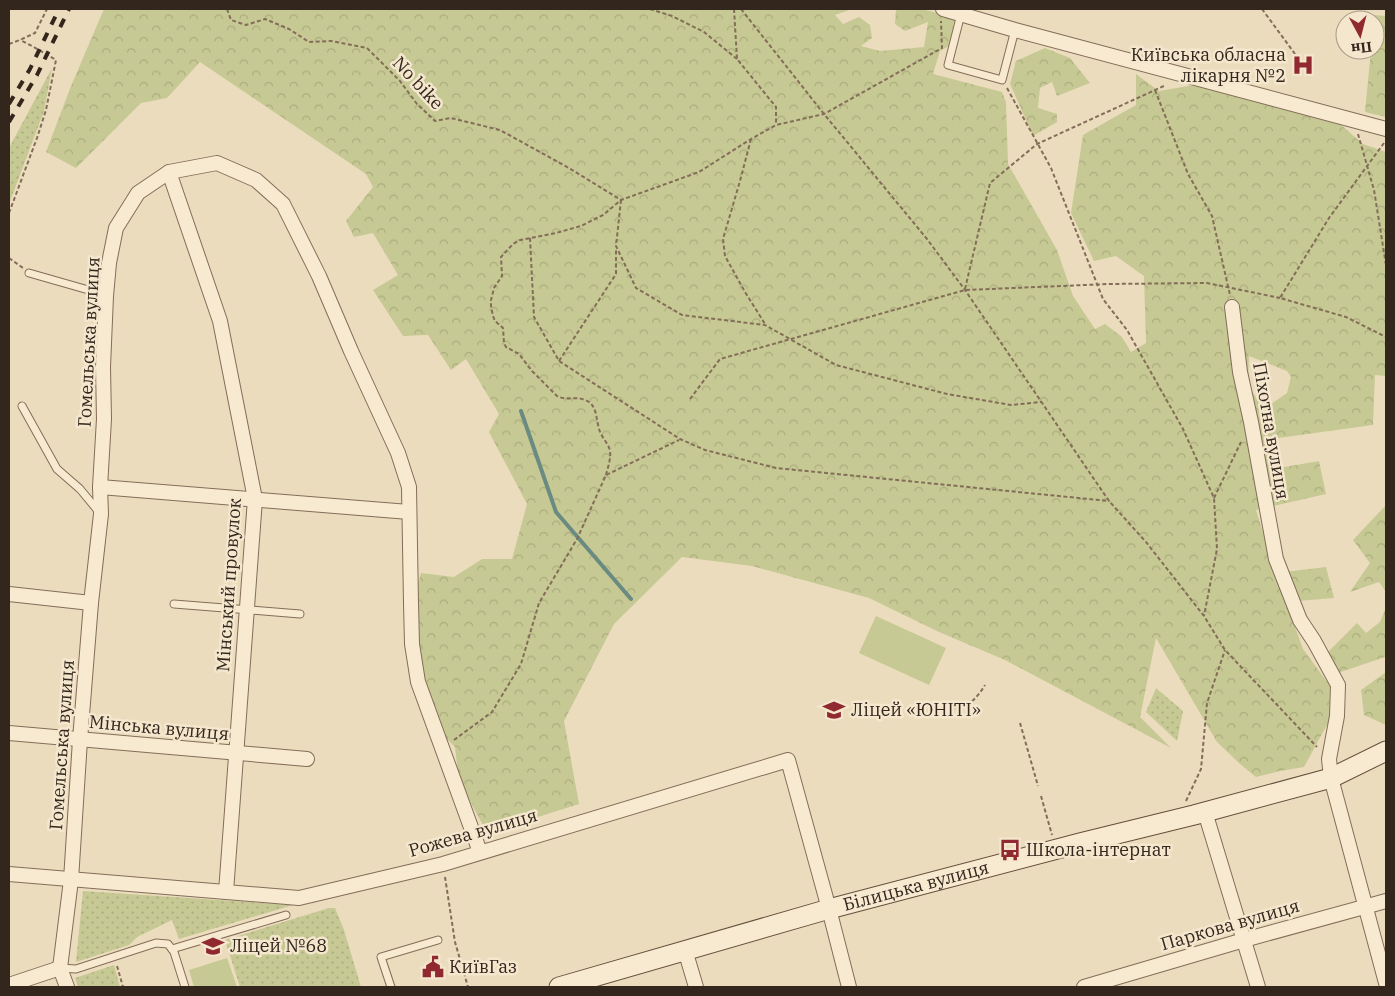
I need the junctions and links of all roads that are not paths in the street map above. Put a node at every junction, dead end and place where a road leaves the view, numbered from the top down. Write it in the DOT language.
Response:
graph roads {
  1 [pos="942,14"];
  2 [pos="961,14"];
  3 [pos="1015,30"];
  4 [pos="1386,129"];
  5 [pos="169,172"];
  6 [pos="29,273"];
  7 [pos="106,296"];
  8 [pos="1232,307"];
  9 [pos="22,406"];
  10 [pos="100,487"];
  11 [pos="255,499"];
  12 [pos="409,512"];
  13 [pos="101,514"];
  14 [pos="9,594"];
  15 [pos="91,604"];
  16 [pos="174,604"];
  17 [pos="247,610"];
  18 [pos="300,614"];
  19 [pos="9,734"];
  20 [pos="80,740"];
  21 [pos="1386,751"];
  22 [pos="237,754"];
  23 [pos="307,759"];
  24 [pos="1330,768"];
  25 [pos="1205,812"];
  26 [pos="480,852"];
  27 [pos="9,874"];
  28 [pos="71,880"];
  29 [pos="226,892"];
  30 [pos="1386,901"];
  31 [pos="1366,907"];
  32 [pos="829,909"];
  33 [pos="286,915"];
  34 [pos="438,940"];
  35 [pos="1244,940"];
  36 [pos="172,949"];
  37 [pos="685,950"];
  38 [pos="60,968"];
  39 [pos="1117,983"];
  40 [pos="1386,983"];
  41 [pos="9,985"];
  42 [pos="67,987"];
  43 [pos="185,987"];
  44 [pos="391,987"];
  45 [pos="559,987"];
  46 [pos="696,987"];
  47 [pos="849,987"];
  48 [pos="1084,987"];
  49 [pos="1258,987"];
  1 -- 2 [label="street"];
  2 -- 3 [label="street"];
  2 -- 3 [label="lane"];
  3 -- 4 [label="street"];
  5 -- 7 [label="street, Гомельська вулиця"];
  5 -- 11 [label="street, Мінський провулок"];
  5 -- 12 [label="street, Гомельська вулиця"];
  6 -- 7 [label="lane"];
  7 -- 10 [label="street, Гомельська вулиця"];
  8 -- 24 [label="street, Піхотна вулиця"];
  9 -- 13 [label="lane"];
  10 -- 11 [label="street"];
  10 -- 13 [label="street, Гомельська вулиця"];
  11 -- 12 [label="street"];
  11 -- 17 [label="street, Мінський провулок"];
  12 -- 26 [label="street, Гомельська вулиця"];
  13 -- 15 [label="street, Гомельська вулиця"];
  14 -- 15 [label="street"];
  15 -- 20 [label="street, Гомельська вулиця"];
  16 -- 17 [label="lane"];
  17 -- 18 [label="lane"];
  17 -- 22 [label="street, Мінський провулок"];
  19 -- 20 [label="street, Мінська вулиця"];
  20 -- 22 [label="street, Мінська вулиця"];
  20 -- 28 [label="street, Гомельська вулиця"];
  21 -- 24 [label="main road, Білицька вулиця"];
  22 -- 23 [label="street, Мінська вулиця"];
  22 -- 29 [label="street, Мінський провулок"];
  24 -- 25 [label="main road, Білицька вулиця"];
  24 -- 31 [label="street"];
  25 -- 32 [label="main road, Білицька вулиця"];
  25 -- 35 [label="street"];
  26 -- 29 [label="street, Рожева вулиця"];
  26 -- 32 [label="street, Рожева вулиця"];
  27 -- 28 [label="street, Рожева вулиця"];
  28 -- 29 [label="street, Рожева вулиця"];
  28 -- 38 [label="street, Гомельська вулиця"];
  30 -- 31 [label="street, Паркова вулиця"];
  31 -- 35 [label="street, Паркова вулиця"];
  31 -- 40 [label="street"];
  32 -- 37 [label="main road, Білицька вулиця"];
  32 -- 47 [label="street"];
  33 -- 36 [label="lane"];
  34 -- 44 [label="lane"];
  35 -- 39 [label="street, Паркова вулиця"];
  35 -- 49 [label="street"];
  36 -- 38 [label="lane"];
  36 -- 43 [label="lane"];
  37 -- 45 [label="main road, Білицька вулиця"];
  37 -- 46 [label="street"];
  38 -- 41 [label="street"];
  38 -- 42 [label="street, Гомельська вулиця"];
  39 -- 48 [label="street, Паркова вулиця"];
}
